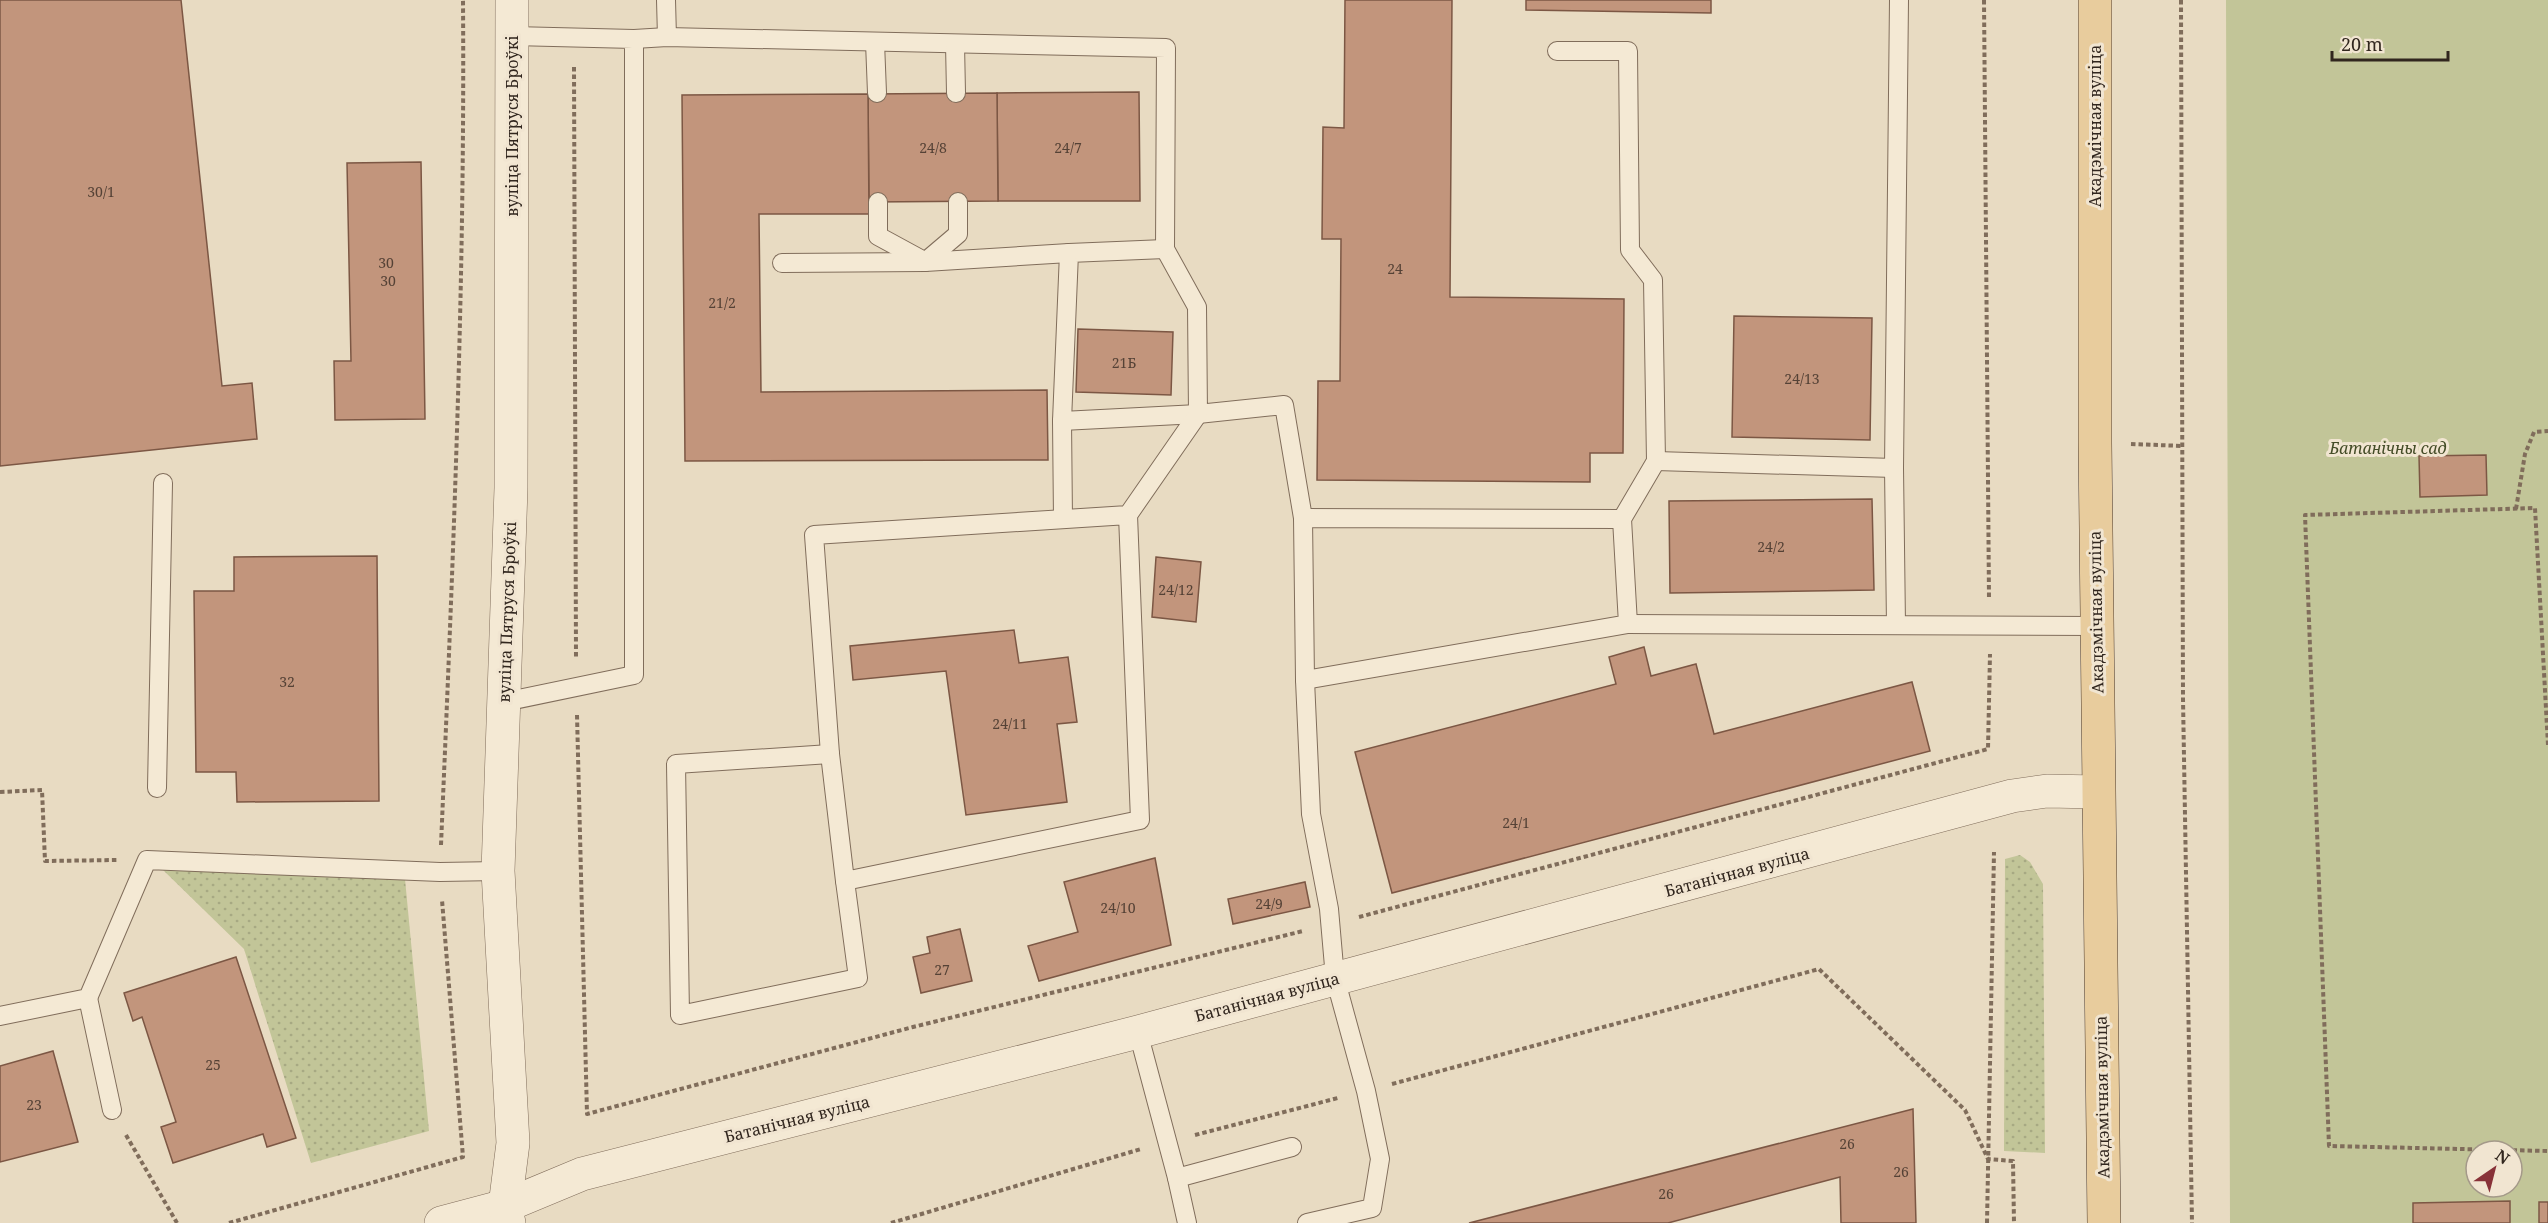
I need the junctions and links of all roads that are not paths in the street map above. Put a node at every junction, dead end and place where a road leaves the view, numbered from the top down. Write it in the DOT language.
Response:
graph roads {
  1 [pos="512,0"];
  2 [pos="666,0"];
  3 [pos="1899,0"];
  4 [pos="2095,0"];
  5 [pos="513,36"];
  6 [pos="667,37"];
  7 [pos="634,39"];
  8 [pos="875,42"];
  9 [pos="955,44"];
  10 [pos="1557,51"];
  11 [pos="877,93"];
  12 [pos="956,93"];
  13 [pos="878,202"];
  14 [pos="958,202"];
  15 [pos="1166,249"];
  16 [pos="1069,254"];
  17 [pos="925,262"];
  18 [pos="782,263"];
  19 [pos="1198,414"];
  20 [pos="1062,421"];
  21 [pos="1656,461"];
  22 [pos="1894,468"];
  23 [pos="163,483"];
  24 [pos="1128,515"];
  25 [pos="1303,518"];
  26 [pos="1063,519"];
  27 [pos="1622,519"];
  28 [pos="1628,624"];
  29 [pos="1896,625"];
  30 [pos="2096,626"];
  31 [pos="1305,680"];
  32 [pos="504,702"];
  33 [pos="830,754"];
  34 [pos="158,788"];
  35 [pos="2097,792"];
  36 [pos="498,871"];
  37 [pos="845,881"];
  38 [pos="1335,978"];
  39 [pos="88,998"];
  40 [pos="0,1016"];
  41 [pos="1138,1032"];
  42 [pos="112,1110"];
  43 [pos="1292,1147"];
  44 [pos="1177,1178"];
  45 [pos="507,1214"];
  46 [pos="1373,1215"];
  47 [pos="441,1223"];
  48 [pos="1187,1223"];
  49 [pos="1307,1223"];
  50 [pos="2104,1223"];
  1 -- 5 [label="street, вуліца Пятруся Броўкі"];
  2 -- 6 [label="lane"];
  3 -- 22 [label="lane"];
  4 -- 30 [label="main road, Акадэмічная вуліца"];
  5 -- 7 [label="lane"];
  5 -- 32 [label="street, вуліца Пятруся Броўкі"];
  6 -- 7 [label="lane"];
  6 -- 8 [label="lane"];
  7 -- 32 [label="lane"];
  8 -- 9 [label="lane"];
  8 -- 11 [label="lane"];
  9 -- 12 [label="lane"];
  9 -- 15 [label="lane"];
  10 -- 21 [label="lane"];
  13 -- 17 [label="lane"];
  14 -- 17 [label="lane"];
  15 -- 16 [label="lane"];
  15 -- 19 [label="lane"];
  16 -- 17 [label="lane"];
  16 -- 20 [label="lane"];
  17 -- 18 [label="lane"];
  19 -- 20 [label="lane"];
  19 -- 24 [label="lane"];
  19 -- 25 [label="lane"];
  20 -- 26 [label="lane"];
  21 -- 22 [label="lane"];
  21 -- 27 [label="lane"];
  22 -- 29 [label="lane"];
  23 -- 34 [label="lane"];
  24 -- 26 [label="lane"];
  24 -- 37 [label="lane"];
  25 -- 27 [label="lane"];
  25 -- 31 [label="lane"];
  26 -- 33 [label="lane"];
  27 -- 28 [label="lane"];
  28 -- 29 [label="lane"];
  28 -- 31 [label="lane"];
  29 -- 30 [label="lane"];
  30 -- 35 [label="main road, Акадэмічная вуліца"];
  31 -- 38 [label="lane"];
  32 -- 36 [label="street, вуліца Пятруся Броўкі"];
  33 -- 37 [label="lane"];
  33 -- 37 [label="lane"];
  35 -- 38 [label="street, Батанічная вуліца"];
  35 -- 50 [label="main road, Акадэмічная вуліца"];
  36 -- 39 [label="lane"];
  36 -- 45 [label="street, вуліца Пятруся Броўкі"];
  38 -- 41 [label="street, Батанічная вуліца"];
  38 -- 46 [label="lane"];
  39 -- 40 [label="lane"];
  39 -- 42 [label="lane"];
  41 -- 44 [label="lane"];
  41 -- 45 [label="street, Батанічная вуліца"];
  43 -- 44 [label="lane"];
  44 -- 48 [label="lane"];
  45 -- 47 [label="street, Батанічная вуліца"];
  46 -- 49 [label="lane"];
}
